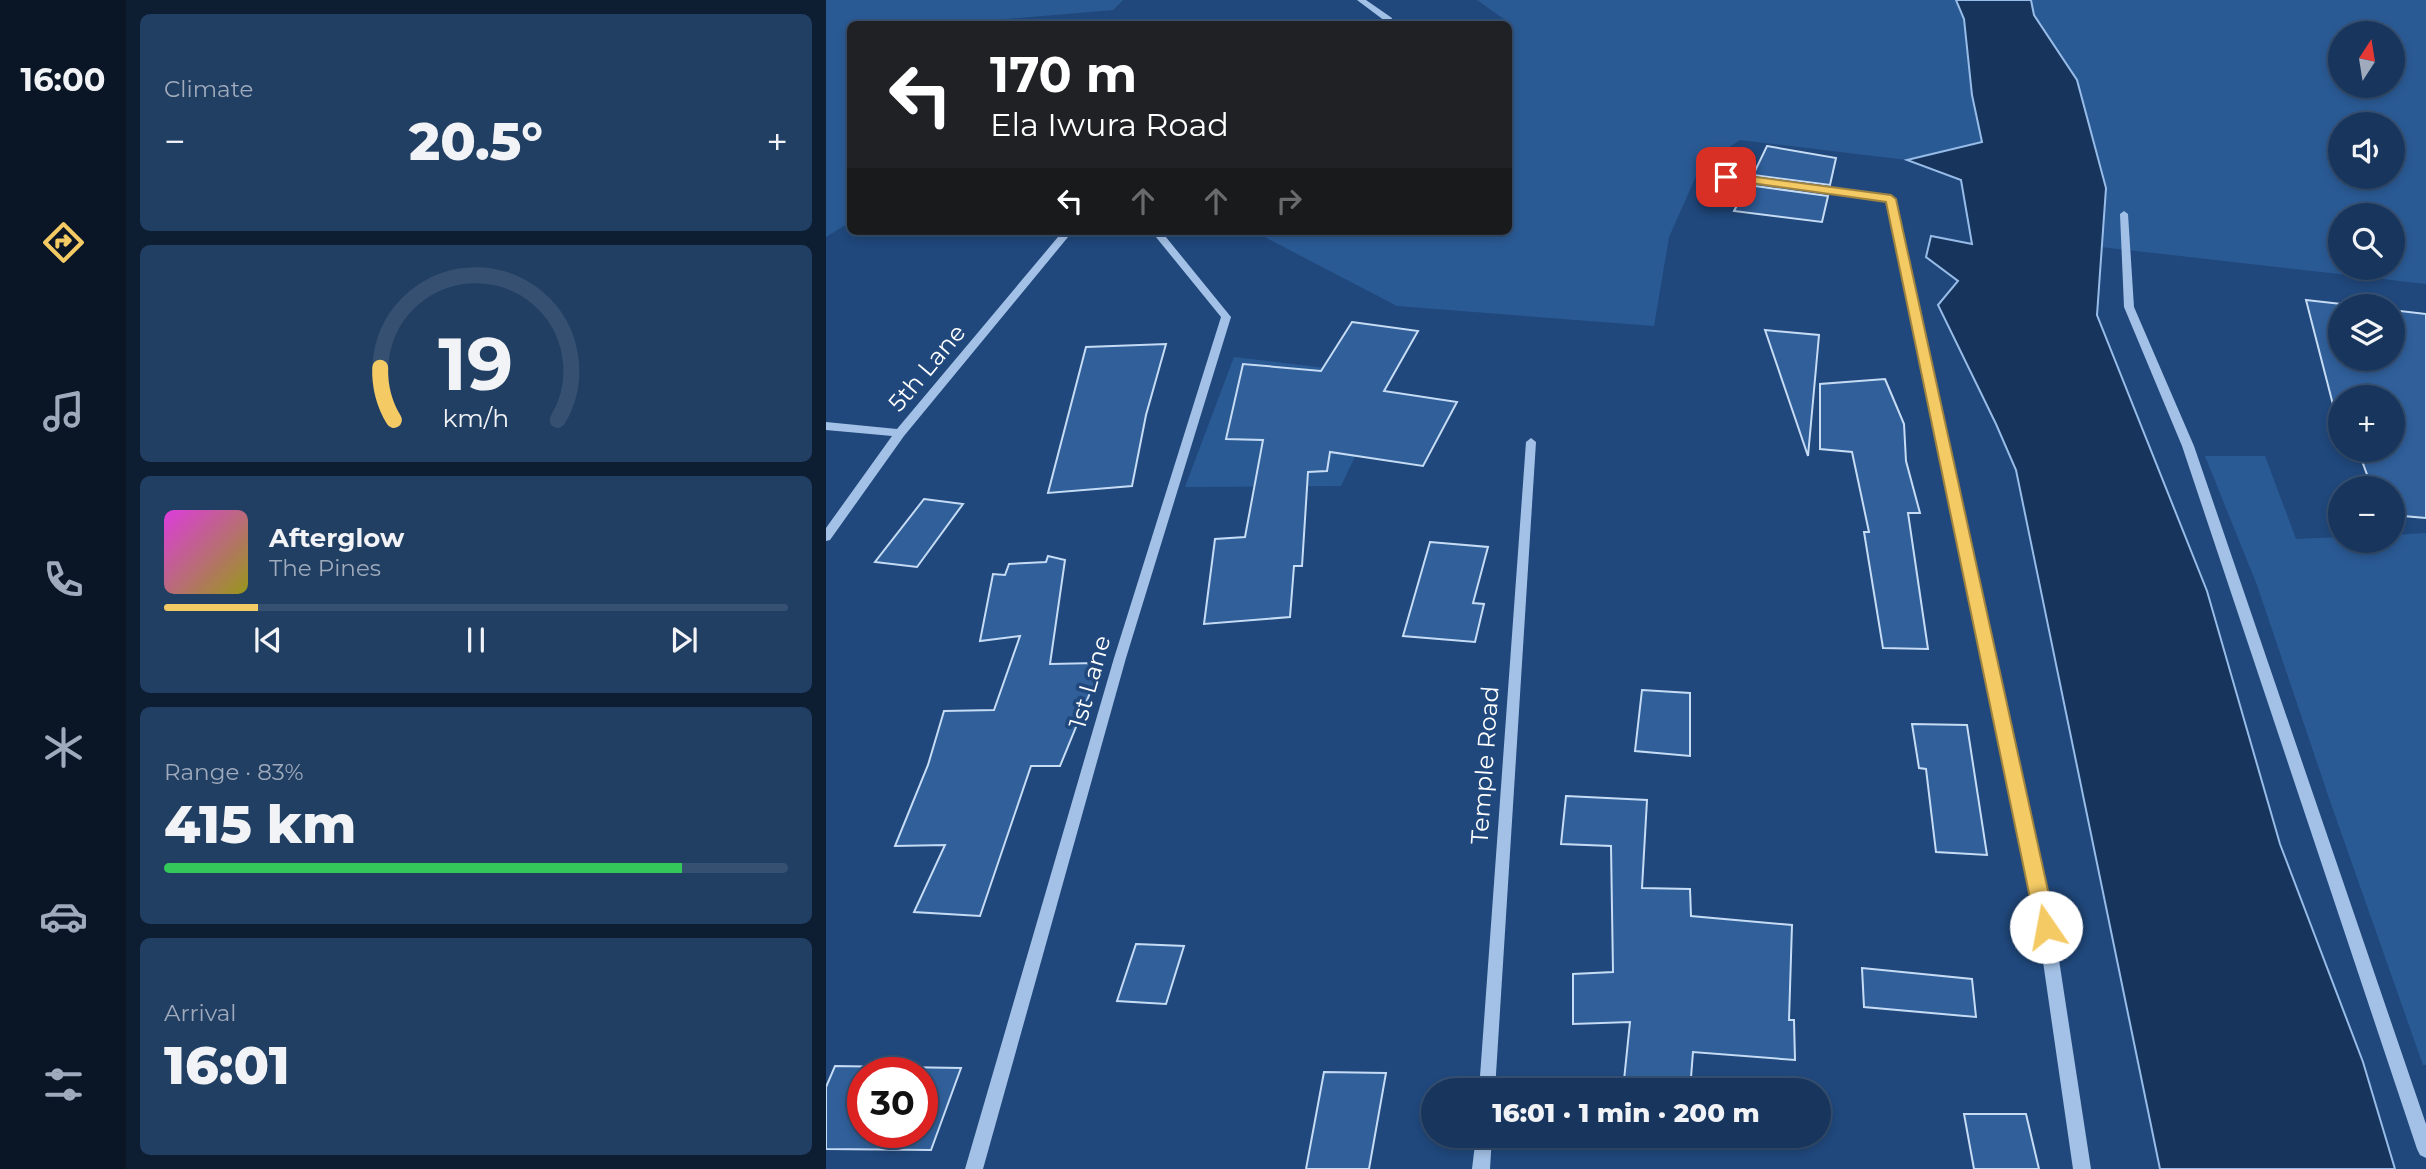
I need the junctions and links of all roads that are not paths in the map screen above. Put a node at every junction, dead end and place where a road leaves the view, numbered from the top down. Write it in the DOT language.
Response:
graph roads {
  1 [pos="1361,0"];
  2 [pos="1388,21"];
  3 [pos="1726,177"];
  4 [pos="2124,214"];
  5 [pos="1065,235"];
  6 [pos="1159,235"];
  7 [pos="826,426"];
  8 [pos="900,433"];
  9 [pos="1531,442"];
  10 [pos="826,537"];
  11 [pos="1488,1078"];
  12 [pos="1483,1148"];
  13 [pos="2426,1149"];
  14 [pos="974,1169"];
  15 [pos="1481,1169"];
  16 [pos="2082,1169"];
  1 -- 2 [label="street"];
  3 -- 16 [label="street"];
  4 -- 13 [label="street"];
  5 -- 8 [label="street, 5th Lane"];
  6 -- 14 [label="street, 1st Lane"];
  7 -- 8 [label="street"];
  8 -- 10 [label="street, 5th Lane"];
  9 -- 11 [label="street, Temple Road"];
  12 -- 15 [label="street"];
}
